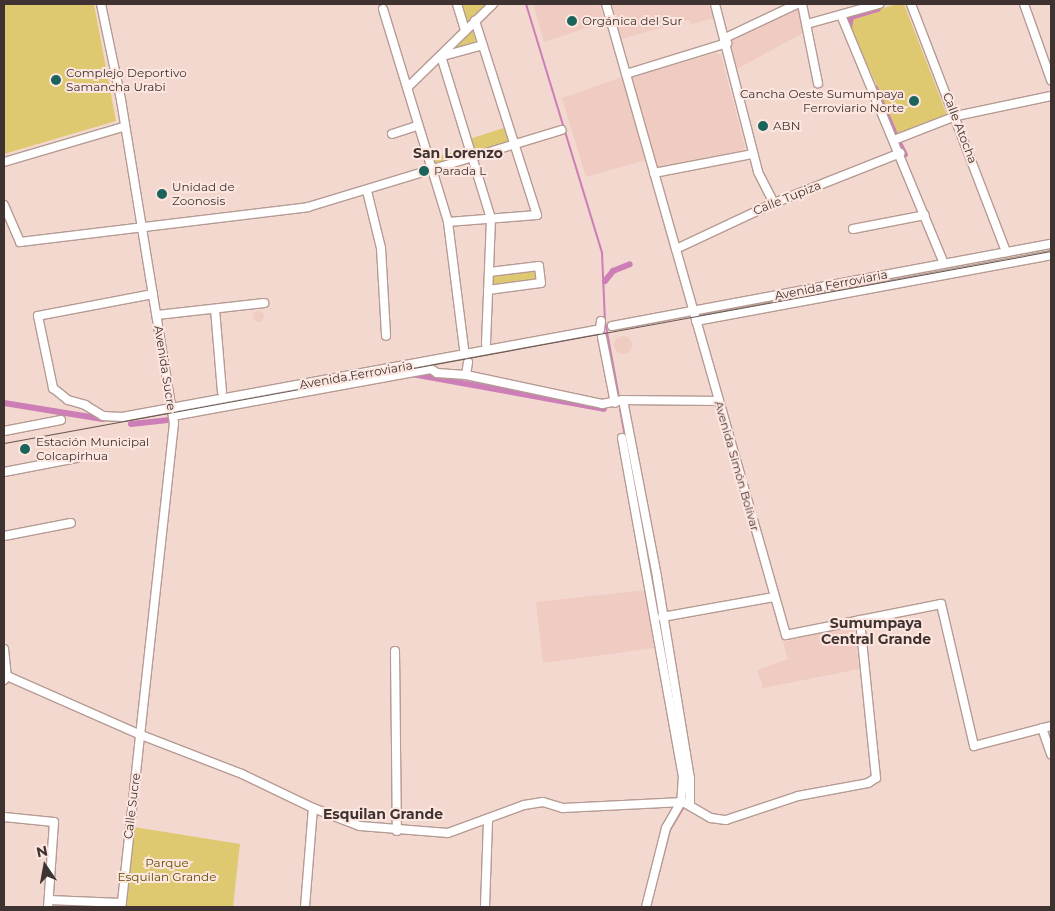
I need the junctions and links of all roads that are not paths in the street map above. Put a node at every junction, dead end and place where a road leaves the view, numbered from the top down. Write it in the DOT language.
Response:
graph roads {
  1 [pos="101,4"];
  2 [pos="458,4"];
  3 [pos="493,4"];
  4 [pos="606,4"];
  5 [pos="715,4"];
  6 [pos="797,4"];
  7 [pos="802,4"];
  8 [pos="879,4"];
  9 [pos="911,4"];
  10 [pos="1024,4"];
  11 [pos="383,9"];
  12 [pos="841,14"];
  13 [pos="475,22"];
  14 [pos="806,24"];
  15 [pos="465,31"];
  16 [pos="726,41"];
  17 [pos="483,45"];
  18 [pos="441,56"];
  19 [pos="626,74"];
  20 [pos="1051,80"];
  21 [pos="818,83"];
  22 [pos="408,87"];
  23 [pos="1051,96"];
  24 [pos="956,116"];
  25 [pos="417,126"];
  26 [pos="123,127"];
  27 [pos="562,130"];
  28 [pos="392,134"];
  29 [pos="894,140"];
  30 [pos="515,145"];
  31 [pos="900,153"];
  32 [pos="753,154"];
  33 [pos="472,160"];
  34 [pos="4,162"];
  35 [pos="432,172"];
  36 [pos="654,173"];
  37 [pos="367,191"];
  38 [pos="774,203"];
  39 [pos="4,205"];
  40 [pos="925,215"];
  41 [pos="491,219"];
  42 [pos="4,222"];
  43 [pos="12,222"];
  44 [pos="448,222"];
  45 [pos="142,228"];
  46 [pos="853,228"];
  47 [pos="1051,244"];
  48 [pos="676,249"];
  49 [pos="1006,252"];
  50 [pos="1051,255"];
  51 [pos="944,264"];
  52 [pos="489,272"];
  53 [pos="488,290"];
  54 [pos="153,294"];
  55 [pos="264,303"];
  56 [pos="215,309"];
  57 [pos="694,311"];
  58 [pos="157,316"];
  59 [pos="601,321"];
  60 [pos="696,321"];
  61 [pos="612,326"];
  62 [pos="386,336"];
  63 [pos="602,338"];
  64 [pos="486,344"];
  65 [pos="464,349"];
  66 [pos="468,362"];
  67 [pos="466,375"];
  68 [pos="222,392"];
  69 [pos="623,400"];
  70 [pos="719,400"];
  71 [pos="615,403"];
  72 [pos="173,407"];
  73 [pos="173,416"];
  74 [pos="61,420"];
  75 [pos="4,431"];
  76 [pos="622,438"];
  77 [pos="77,458"];
  78 [pos="4,472"];
  79 [pos="71,522"];
  80 [pos="4,536"];
  81 [pos="774,597"];
  82 [pos="662,617"];
  83 [pos="860,620"];
  84 [pos="4,649"];
  85 [pos="395,651"];
  86 [pos="5,678"];
  87 [pos="1051,726"];
  88 [pos="1042,728"];
  89 [pos="140,736"];
  90 [pos="1051,754"];
  91 [pos="685,803"];
  92 [pos="312,808"];
  93 [pos="4,817"];
  94 [pos="488,819"];
  95 [pos="397,831"];
  96 [pos="48,904"];
  97 [pos="121,905"];
  98 [pos="305,907"];
  99 [pos="486,907"];
  100 [pos="646,907"];
  1 -- 26 [label="street, Avenida Sucre"];
  2 -- 15 [label="street"];
  3 -- 13 [label="street"];
  4 -- 19 [label="street, Avenida Simón Bolívar"];
  5 -- 16 [label="street"];
  6 -- 16 [label="street"];
  7 -- 14 [label="street"];
  8 -- 12 [label="street"];
  9 -- 24 [label="street, Calle Atocha"];
  10 -- 20 [label="street"];
  11 -- 22 [label="street"];
  12 -- 14 [label="street"];
  12 -- 29 [label="street"];
  13 -- 15 [label="street"];
  13 -- 17 [label="street"];
  14 -- 21 [label="street"];
  15 -- 18 [label="street"];
  16 -- 19 [label="street"];
  16 -- 32 [label="street"];
  17 -- 18 [label="street"];
  17 -- 30 [label="street"];
  18 -- 22 [label="street"];
  18 -- 33 [label="street"];
  19 -- 36 [label="street, Avenida Simón Bolívar"];
  22 -- 25 [label="street"];
  23 -- 24 [label="street"];
  24 -- 29 [label="street"];
  24 -- 49 [label="street, Calle Atocha"];
  25 -- 28 [label="street"];
  25 -- 35 [label="street"];
  26 -- 34 [label="street"];
  26 -- 45 [label="street, Avenida Sucre"];
  27 -- 30 [label="street"];
  29 -- 31 [label="street"];
  30 -- 33 [label="street"];
  30 -- 41 [label="street"];
  31 -- 38 [label="street, Calle Tupiza"];
  31 -- 40 [label="street"];
  32 -- 36 [label="street"];
  32 -- 38 [label="street"];
  33 -- 35 [label="street"];
  33 -- 41 [label="street"];
  35 -- 37 [label="street"];
  35 -- 44 [label="street"];
  36 -- 48 [label="street, Avenida Simón Bolívar"];
  37 -- 45 [label="street"];
  37 -- 62 [label="street"];
  38 -- 48 [label="street, Calle Tupiza"];
  39 -- 43 [label="street"];
  40 -- 46 [label="street"];
  40 -- 51 [label="street"];
  41 -- 44 [label="street"];
  41 -- 52 [label="street"];
  42 -- 43 [label="street"];
  43 -- 45 [label="street"];
  44 -- 65 [label="street"];
  45 -- 54 [label="street, Avenida Sucre"];
  47 -- 49 [label="street, Avenida Ferroviaria"];
  48 -- 57 [label="street, Avenida Simón Bolívar"];
  49 -- 51 [label="street, Avenida Ferroviaria"];
  50 -- 60 [label="street, Avenida Ferroviaria"];
  51 -- 57 [label="street, Avenida Ferroviaria"];
  52 -- 53 [label="street"];
  52 -- 53 [label="street"];
  53 -- 64 [label="street"];
  54 -- 58 [label="street, Avenida Sucre"];
  54 -- 72 [label="street, Avenida Ferroviaria"];
  55 -- 56 [label="street"];
  56 -- 58 [label="street"];
  56 -- 68 [label="street"];
  57 -- 60 [label="street, Avenida Simón Bolívar"];
  57 -- 61 [label="street, Avenida Ferroviaria"];
  58 -- 72 [label="street, Avenida Sucre"];
  59 -- 72 [label="street, Avenida Ferroviaria"];
  60 -- 70 [label="street, Avenida Simón Bolívar"];
  63 -- 71 [label="street"];
  66 -- 67 [label="street"];
  67 -- 71 [label="street, Avenida Ferroviaria"];
  67 -- 73 [label="street, Avenida Ferroviaria"];
  69 -- 70 [label="street"];
  69 -- 71 [label="street"];
  69 -- 82 [label="street"];
  70 -- 81 [label="street, Avenida Simón Bolívar"];
  72 -- 73 [label="street, Avenida Sucre"];
  73 -- 89 [label="street, Avenida Sucre"];
  74 -- 75 [label="street"];
  76 -- 91 [label="street"];
  77 -- 78 [label="street"];
  79 -- 80 [label="street"];
  81 -- 82 [label="street"];
  81 -- 83 [label="street, Avenida Simón Bolívar"];
  82 -- 91 [label="street"];
  83 -- 88 [label="street, Avenida Simón Bolívar"];
  83 -- 91 [label="street"];
  84 -- 86 [label="street"];
  85 -- 95 [label="street"];
  86 -- 89 [label="street"];
  87 -- 88 [label="street"];
  88 -- 90 [label="street"];
  89 -- 92 [label="street"];
  89 -- 97 [label="street, Calle Sucre"];
  91 -- 94 [label="street"];
  91 -- 100 [label="street"];
  92 -- 95 [label="street"];
  92 -- 98 [label="street"];
  93 -- 96 [label="street"];
  94 -- 95 [label="street"];
  94 -- 99 [label="street"];
  96 -- 97 [label="street"];
}
